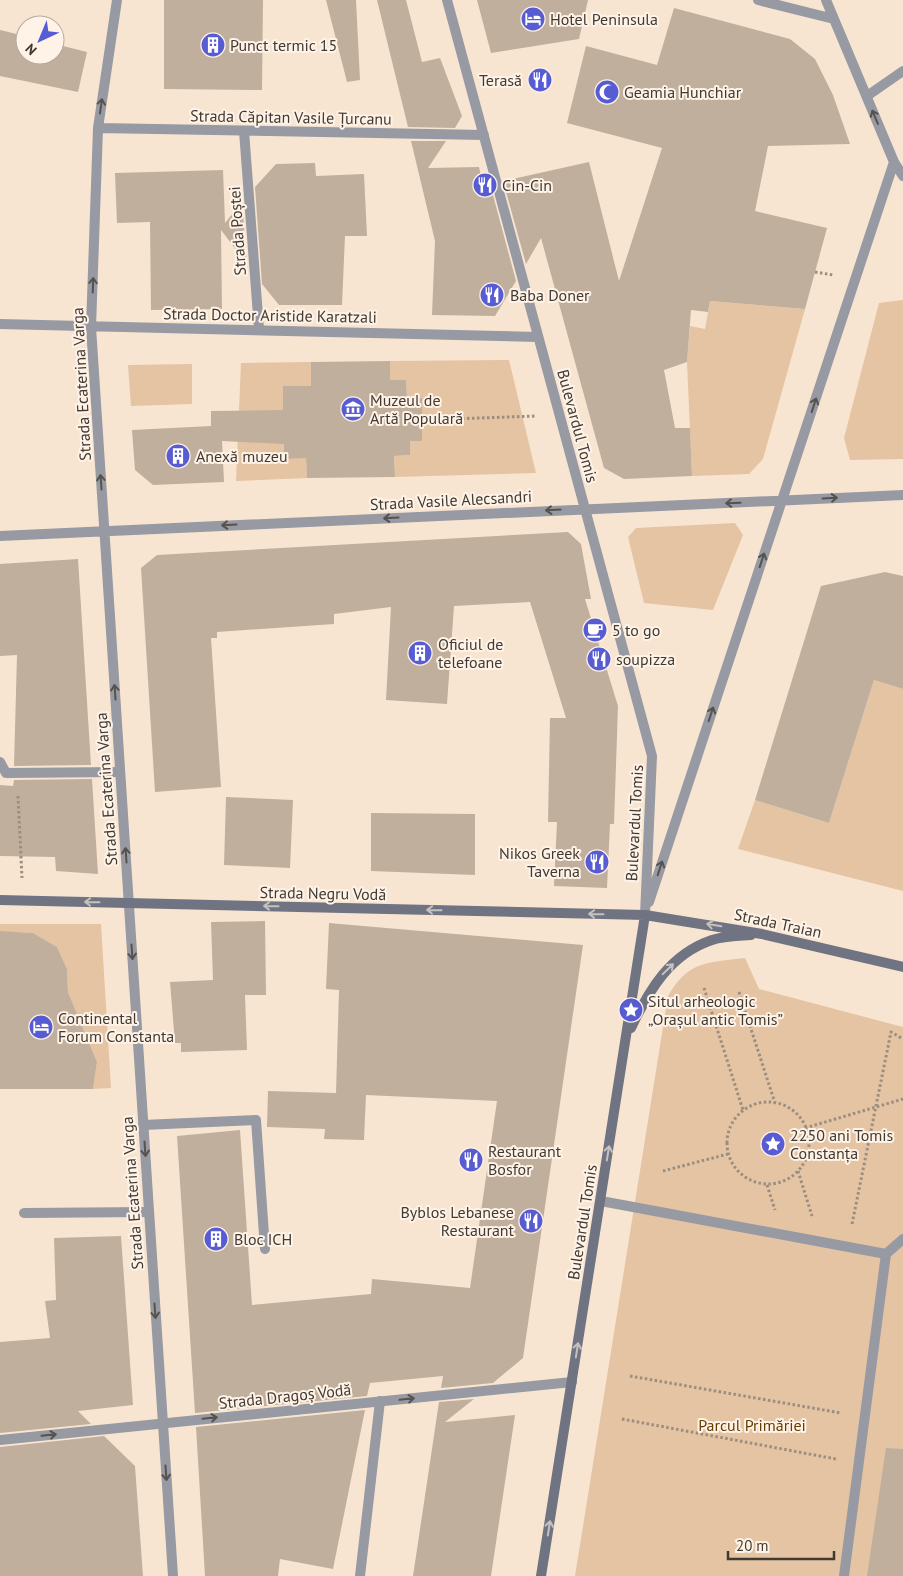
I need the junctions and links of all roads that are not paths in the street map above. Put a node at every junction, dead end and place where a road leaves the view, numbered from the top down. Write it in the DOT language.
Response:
graph roads {
  1 [pos="117,0"];
  2 [pos="447,0"];
  3 [pos="758,0"];
  4 [pos="826,0"];
  5 [pos="834,19"];
  6 [pos="903,71"];
  7 [pos="867,96"];
  8 [pos="98,128"];
  9 [pos="244,130"];
  10 [pos="484,135"];
  11 [pos="894,162"];
  12 [pos="903,176"];
  13 [pos="0,324"];
  14 [pos="91,327"];
  15 [pos="259,329"];
  16 [pos="538,337"];
  17 [pos="903,495"];
  18 [pos="782,501"];
  19 [pos="585,508"];
  20 [pos="104,531"];
  21 [pos="0,536"];
  22 [pos="0,762"];
  23 [pos="120,772"];
  24 [pos="0,900"];
  25 [pos="129,903"];
  26 [pos="645,914"];
  27 [pos="762,934"];
  28 [pos="903,967"];
  29 [pos="625,1041"];
  30 [pos="143,1124"];
  31 [pos="601,1201"];
  32 [pos="149,1212"];
  33 [pos="24,1213"];
  34 [pos="903,1239"];
  35 [pos="265,1249"];
  36 [pos="886,1254"];
  37 [pos="572,1382"];
  38 [pos="380,1401"];
  39 [pos="163,1423"];
  40 [pos="0,1440"];
  41 [pos="173,1576"];
  42 [pos="360,1576"];
  43 [pos="541,1576"];
  44 [pos="844,1576"];
  8 -- 1 [label="street, Strada Ecaterina Varga, one-way"];
  2 -- 10 [label="street, Bulevardul Tomis"];
  3 -- 5 [label="street"];
  4 -- 5 [label="street"];
  5 -- 7 [label="street"];
  6 -- 7 [label="street"];
  11 -- 7 [label="street, one-way"];
  8 -- 9 [label="street, Strada Căpitan Vasile Țurcanu"];
  14 -- 8 [label="street, Strada Ecaterina Varga, one-way"];
  9 -- 10 [label="street, Strada Căpitan Vasile Țurcanu"];
  9 -- 15 [label="street, Strada Poștei"];
  10 -- 16 [label="street, Bulevardul Tomis"];
  11 -- 12 [label="street"];
  18 -- 11 [label="street, one-way"];
  13 -- 14 [label="street, Strada Doctor Aristide Karatzali"];
  14 -- 15 [label="street, Strada Doctor Aristide Karatzali"];
  20 -- 14 [label="street, Strada Ecaterina Varga, one-way"];
  15 -- 16 [label="street, Strada Doctor Aristide Karatzali"];
  16 -- 19 [label="street, Bulevardul Tomis"];
  18 -- 17 [label="street, Strada Vasile Alecsandri, one-way"];
  18 -- 19 [label="street, Strada Vasile Alecsandri, one-way"];
  26 -- 18 [label="street, one-way"];
  19 -- 20 [label="street, Strada Vasile Alecsandri, one-way"];
  19 -- 26 [label="street, Bulevardul Tomis"];
  20 -- 21 [label="street, Strada Vasile Alecsandri"];
  23 -- 20 [label="street, Strada Ecaterina Varga, one-way"];
  22 -- 23 [label="street"];
  25 -- 23 [label="street, Strada Ecaterina Varga, one-way"];
  25 -- 24 [label="street, Strada Negru Vodă, one-way"];
  26 -- 25 [label="street, Strada Negru Vodă, one-way"];
  25 -- 30 [label="street, Strada Ecaterina Varga, one-way"];
  27 -- 26 [label="street, Strada Traian, one-way"];
  26 -- 29 [label="street, Bulevardul Tomis"];
  27 -- 28 [label="street, Strada Traian"];
  29 -- 27 [label="street, one-way"];
  31 -- 29 [label="street, Bulevardul Tomis, one-way"];
  30 -- 32 [label="street, Strada Ecaterina Varga, one-way"];
  30 -- 35 [label="street"];
  31 -- 36 [label="street"];
  37 -- 31 [label="street, Bulevardul Tomis, one-way"];
  32 -- 33 [label="street"];
  32 -- 39 [label="street, Strada Ecaterina Varga, one-way"];
  34 -- 36 [label="street"];
  36 -- 44 [label="street"];
  38 -- 37 [label="street, Strada Dragoș Vodă, one-way"];
  43 -- 37 [label="street, Bulevardul Tomis, one-way"];
  39 -- 38 [label="street, Strada Dragoș Vodă, one-way"];
  38 -- 42 [label="street"];
  40 -- 39 [label="street, Strada Dragoș Vodă, one-way"];
  39 -- 41 [label="street, Strada Ecaterina Varga, one-way"];
}
